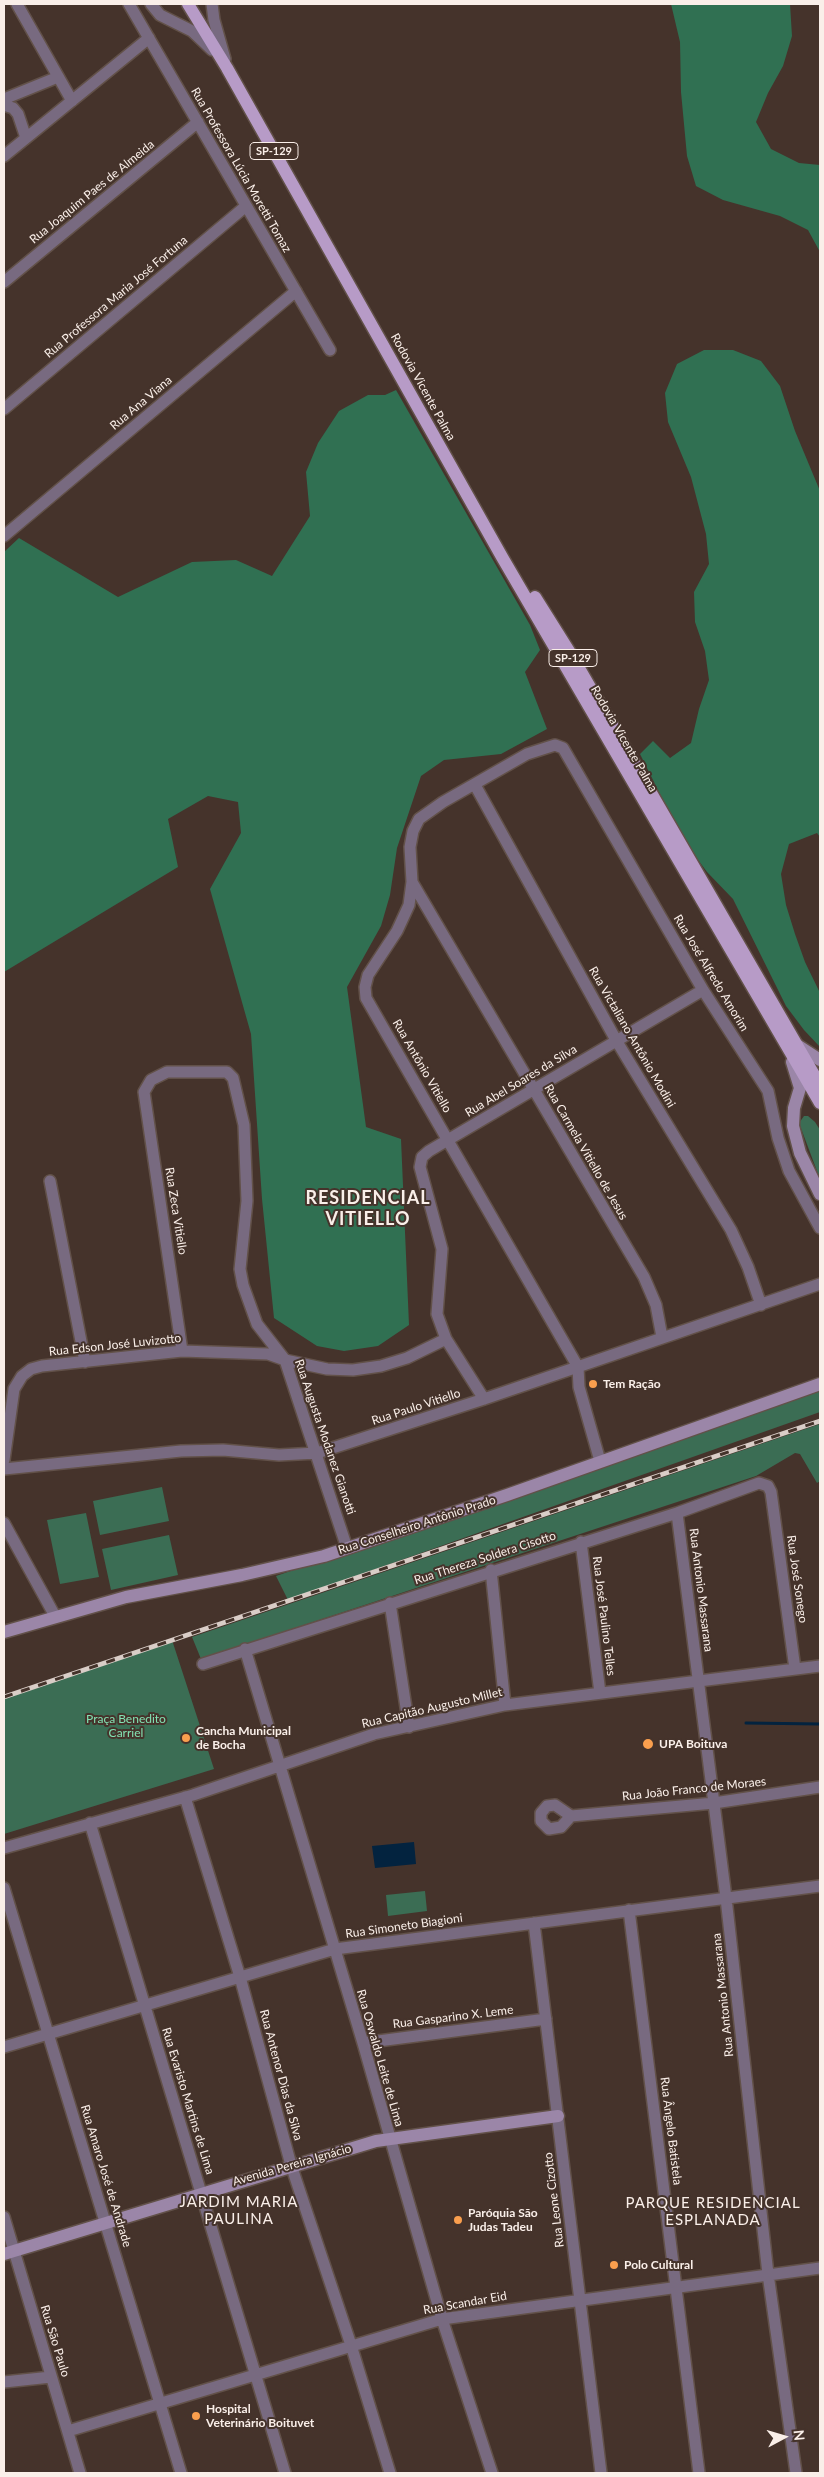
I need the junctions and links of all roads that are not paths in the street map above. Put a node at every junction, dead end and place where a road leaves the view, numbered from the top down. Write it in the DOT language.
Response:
graph roads {
  1 [pos="17,4"];
  2 [pos="129,4"];
  3 [pos="151,4"];
  4 [pos="188,4"];
  5 [pos="211,4"];
  6 [pos="196,18"];
  7 [pos="167,20"];
  8 [pos="149,38"];
  9 [pos="227,68"];
  10 [pos="58,77"];
  11 [pos="4,98"];
  12 [pos="72,101"];
  13 [pos="4,105"];
  14 [pos="198,122"];
  15 [pos="26,138"];
  16 [pos="4,156"];
  17 [pos="246,206"];
  18 [pos="321,234"];
  19 [pos="4,282"];
  20 [pos="296,291"];
  21 [pos="330,350"];
  22 [pos="4,408"];
  23 [pos="5,532"];
  24 [pos="555,745"];
  25 [pos="474,785"];
  26 [pos="412,882"];
  27 [pos="703,990"];
  28 [pos="782,1039"];
  29 [pos="616,1040"];
  30 [pos="797,1045"];
  31 [pos="820,1060"];
  32 [pos="154,1079"];
  33 [pos="820,1085"];
  34 [pos="534,1090"];
  35 [pos="819,1101"];
  36 [pos="792,1118"];
  37 [pos="449,1140"];
  38 [pos="50,1182"];
  39 [pos="820,1194"];
  40 [pos="820,1228"];
  41 [pos="820,1284"];
  42 [pos="761,1305"];
  43 [pos="662,1337"];
  44 [pos="446,1339"];
  45 [pos="182,1351"];
  46 [pos="285,1360"];
  47 [pos="85,1362"];
  48 [pos="578,1367"];
  49 [pos="820,1384"];
  50 [pos="484,1399"];
  51 [pos="317,1453"];
  52 [pos="4,1460"];
  53 [pos="600,1461"];
  54 [pos="4,1469"];
  55 [pos="771,1492"];
  56 [pos="677,1513"];
  57 [pos="4,1523"];
  58 [pos="581,1542"];
  59 [pos="347,1548"];
  60 [pos="491,1570"];
  61 [pos="390,1603"];
  62 [pos="55,1616"];
  63 [pos="4,1632"];
  64 [pos="245,1649"];
  65 [pos="203,1664"];
  66 [pos="820,1666"];
  67 [pos="795,1669"];
  68 [pos="698,1680"];
  69 [pos="600,1693"];
  70 [pos="505,1705"];
  71 [pos="409,1727"];
  72 [pos="280,1767"];
  73 [pos="820,1788"];
  74 [pos="185,1797"];
  75 [pos="714,1803"];
  76 [pos="571,1816"];
  77 [pos="90,1823"];
  78 [pos="4,1848"];
  79 [pos="820,1886"];
  80 [pos="4,1888"];
  81 [pos="726,1898"];
  82 [pos="629,1910"];
  83 [pos="534,1923"];
  84 [pos="335,1949"];
  85 [pos="240,1977"];
  86 [pos="145,2006"];
  87 [pos="546,2019"];
  88 [pos="48,2034"];
  89 [pos="363,2043"];
  90 [pos="4,2048"];
  91 [pos="558,2116"];
  92 [pos="388,2138"];
  93 [pos="291,2165"];
  94 [pos="201,2192"];
  95 [pos="4,2218"];
  96 [pos="105,2222"];
  97 [pos="9,2252"];
  98 [pos="820,2268"];
  99 [pos="768,2274"];
  100 [pos="676,2287"];
  101 [pos="580,2299"];
  102 [pos="442,2319"];
  103 [pos="351,2345"];
  104 [pos="256,2374"];
  105 [pos="52,2377"];
  106 [pos="4,2382"];
  107 [pos="160,2403"];
  108 [pos="68,2431"];
  109 [pos="80,2473"];
  110 [pos="180,2473"];
  111 [pos="285,2473"];
  112 [pos="390,2473"];
  113 [pos="492,2473"];
  114 [pos="601,2473"];
  115 [pos="699,2473"];
  116 [pos="796,2473"];
  1 -- 10 [label="street"];
  2 -- 8 [label="street, Rua Professora Lúcia Moretti Tomaz"];
  3 -- 7 [label="street"];
  4 -- 6 [label="main road, SP-129"];
  5 -- 6 [label="street"];
  5 -- 9 [label="street"];
  6 -- 7 [label="street"];
  6 -- 9 [label="main road, SP-129"];
  7 -- 9 [label="street"];
  8 -- 12 [label="street"];
  8 -- 14 [label="street, Rua Professora Lúcia Moretti Tomaz"];
  9 -- 18 [label="main road, Rodovia Vicente Palma / SP-129"];
  10 -- 11 [label="street"];
  10 -- 12 [label="street"];
  12 -- 15 [label="street"];
  13 -- 15 [label="street"];
  14 -- 17 [label="street, Rua Professora Lúcia Moretti Tomaz"];
  14 -- 19 [label="street, Rua Joaquim Paes de Almeida"];
  15 -- 16 [label="street"];
  17 -- 20 [label="street, Rua Professora Lúcia Moretti Tomaz"];
  17 -- 22 [label="street, Rua Professora Maria José Fortuna"];
  18 -- 28 [label="main road, Rodovia Vicente Palma / SP-129"];
  18 -- 30 [label="main road, Rodovia Vicente Palma / SP-129"];
  20 -- 21 [label="street, Rua Professora Lúcia Moretti Tomaz"];
  20 -- 23 [label="street, Rua Ana Viana"];
  24 -- 25 [label="street, Rua Antônio Vitiello"];
  24 -- 27 [label="street, Rua José Alfredo Amorim"];
  25 -- 26 [label="street, Rua Antônio Vitiello"];
  25 -- 29 [label="street, Rua Victaliano Antônio Modini"];
  26 -- 34 [label="street, Rua Carmela Vitiello de Jesus"];
  26 -- 37 [label="street, Rua Antônio Vitiello"];
  27 -- 29 [label="street, Rua Abel Soares da Silva"];
  27 -- 40 [label="street, Rua José Alfredo Amorim"];
  28 -- 35 [label="main road, Rodovia Vicente Palma / SP-129"];
  28 -- 36 [label="main road"];
  29 -- 34 [label="street, Rua Abel Soares da Silva"];
  29 -- 42 [label="street, Rua Victaliano Antônio Modini"];
  30 -- 31 [label="main road"];
  30 -- 33 [label="main road, Rodovia Vicente Palma / SP-129"];
  32 -- 45 [label="street, Rua Zeca Vitiello"];
  32 -- 46 [label="street, Rua Augusta Modanez Gianotti"];
  34 -- 37 [label="street, Rua Abel Soares da Silva"];
  34 -- 43 [label="street, Rua Carmela Vitiello de Jesus"];
  35 -- 36 [label="main road"];
  36 -- 39 [label="main road"];
  37 -- 44 [label="street, Rua Abel Soares da Silva"];
  37 -- 48 [label="street, Rua Antônio Vitiello"];
  38 -- 47 [label="street"];
  41 -- 42 [label="street, Rua Paulo Vitiello"];
  42 -- 43 [label="street, Rua Paulo Vitiello"];
  43 -- 48 [label="street, Rua Paulo Vitiello"];
  44 -- 46 [label="street, Rua Edson José Luvizotto"];
  44 -- 50 [label="street, Rua Abel Soares da Silva"];
  45 -- 46 [label="street, Rua Edson José Luvizotto"];
  45 -- 47 [label="street, Rua Edson José Luvizotto"];
  46 -- 51 [label="street, Rua Augusta Modanez Gianotti"];
  47 -- 52 [label="street, Rua Edson José Luvizotto"];
  48 -- 50 [label="street, Rua Paulo Vitiello"];
  48 -- 53 [label="street, Rua Antônio Vitiello"];
  49 -- 53 [label="main road, Rua Conselheiro Antônio Prado"];
  50 -- 51 [label="street, Rua Paulo Vitiello"];
  51 -- 54 [label="street, Rua Paulo Vitiello"];
  51 -- 59 [label="street, Rua Augusta Modanez Gianotti"];
  53 -- 59 [label="main road, Rua Conselheiro Antônio Prado"];
  55 -- 56 [label="street, Rua Thereza Soldera Cisotto"];
  55 -- 67 [label="street, Rua José Sonego"];
  56 -- 58 [label="street, Rua Thereza Soldera Cisotto"];
  56 -- 68 [label="street, Rua Antonio Massarana"];
  57 -- 62 [label="street"];
  58 -- 60 [label="street, Rua Thereza Soldera Cisotto"];
  58 -- 69 [label="street, Rua José Paulino Telles"];
  59 -- 62 [label="main road, Rua Conselheiro Antônio Prado"];
  60 -- 61 [label="street, Rua Thereza Soldera Cisotto"];
  60 -- 70 [label="street"];
  61 -- 64 [label="street, Rua Thereza Soldera Cisotto"];
  61 -- 71 [label="street"];
  62 -- 63 [label="main road, Rua Conselheiro Antônio Prado"];
  64 -- 65 [label="street, Rua Thereza Soldera Cisotto"];
  64 -- 72 [label="street, Rua Oswaldo Leite de Lima"];
  66 -- 67 [label="street, Rua Capitão Augusto Millet"];
  67 -- 68 [label="street, Rua Capitão Augusto Millet"];
  68 -- 69 [label="street, Rua Capitão Augusto Millet"];
  68 -- 75 [label="street, Rua Antonio Massarana"];
  69 -- 70 [label="street, Rua Capitão Augusto Millet"];
  70 -- 71 [label="street, Rua Capitão Augusto Millet"];
  71 -- 72 [label="street, Rua Capitão Augusto Millet"];
  72 -- 74 [label="street, Rua Capitão Augusto Millet"];
  72 -- 84 [label="street, Rua Oswaldo Leite de Lima"];
  73 -- 75 [label="street, Rua João Franco de Moraes"];
  74 -- 77 [label="street, Rua Capitão Augusto Millet"];
  74 -- 85 [label="street, Rua Antenor Dias da Silva"];
  75 -- 76 [label="street, Rua João Franco de Moraes"];
  75 -- 81 [label="street, Rua Antonio Massarana"];
  77 -- 78 [label="street, Rua Capitão Augusto Millet"];
  77 -- 86 [label="street, Rua Evaristo Martins de Lima"];
  79 -- 81 [label="street, Rua Simoneto Biagioni"];
  80 -- 88 [label="street, Rua Amaro José de Andrade"];
  81 -- 82 [label="street, Rua Simoneto Biagioni"];
  81 -- 99 [label="street, Rua Antonio Massarana"];
  82 -- 83 [label="street, Rua Simoneto Biagioni"];
  82 -- 100 [label="street, Rua Ângelo Batistela"];
  83 -- 84 [label="street, Rua Simoneto Biagioni"];
  83 -- 87 [label="street, Rua Leone Cizotto"];
  84 -- 85 [label="street, Rua Simoneto Biagioni"];
  84 -- 89 [label="street, Rua Oswaldo Leite de Lima"];
  85 -- 86 [label="street, Rua Simoneto Biagioni"];
  85 -- 93 [label="street, Rua Antenor Dias da Silva"];
  86 -- 88 [label="street, Rua Simoneto Biagioni"];
  86 -- 94 [label="street, Rua Evaristo Martins de Lima"];
  87 -- 89 [label="street, Rua Gasparino X. Leme"];
  87 -- 91 [label="street, Rua Leone Cizotto"];
  88 -- 90 [label="street, Rua Simoneto Biagioni"];
  88 -- 96 [label="street, Rua Amaro José de Andrade"];
  89 -- 92 [label="street, Rua Oswaldo Leite de Lima"];
  91 -- 92 [label="main road, Avenida Pereira Ignácio"];
  91 -- 101 [label="street, Rua Leone Cizotto"];
  92 -- 93 [label="main road, Avenida Pereira Ignácio"];
  92 -- 102 [label="street, Rua Oswaldo Leite de Lima"];
  93 -- 94 [label="main road, Avenida Pereira Ignácio"];
  93 -- 103 [label="street, Rua Antenor Dias da Silva"];
  94 -- 96 [label="main road, Avenida Pereira Ignácio"];
  94 -- 104 [label="street, Rua Evaristo Martins de Lima"];
  95 -- 97 [label="street, Rua São Paulo"];
  96 -- 97 [label="main road, Avenida Pereira Ignácio"];
  96 -- 107 [label="street, Rua Amaro José de Andrade"];
  97 -- 105 [label="street, Rua São Paulo"];
  98 -- 99 [label="street, Rua Scandar Eid"];
  99 -- 100 [label="street, Rua Scandar Eid"];
  99 -- 116 [label="street, Rua Antonio Massarana"];
  100 -- 101 [label="street, Rua Scandar Eid"];
  100 -- 115 [label="street, Rua Ângelo Batistela"];
  101 -- 102 [label="street, Rua Scandar Eid"];
  101 -- 114 [label="street, Rua Leone Cizotto"];
  102 -- 103 [label="street, Rua Scandar Eid"];
  102 -- 113 [label="street, Rua Oswaldo Leite de Lima"];
  103 -- 104 [label="street, Rua Scandar Eid"];
  103 -- 112 [label="street, Rua Antenor Dias da Silva"];
  104 -- 107 [label="street, Rua Scandar Eid"];
  104 -- 111 [label="street, Rua Evaristo Martins de Lima"];
  105 -- 106 [label="street"];
  105 -- 108 [label="street, Rua São Paulo"];
  107 -- 108 [label="street, Rua Scandar Eid"];
  107 -- 110 [label="street, Rua Amaro José de Andrade"];
  108 -- 109 [label="street, Rua São Paulo"];
}
